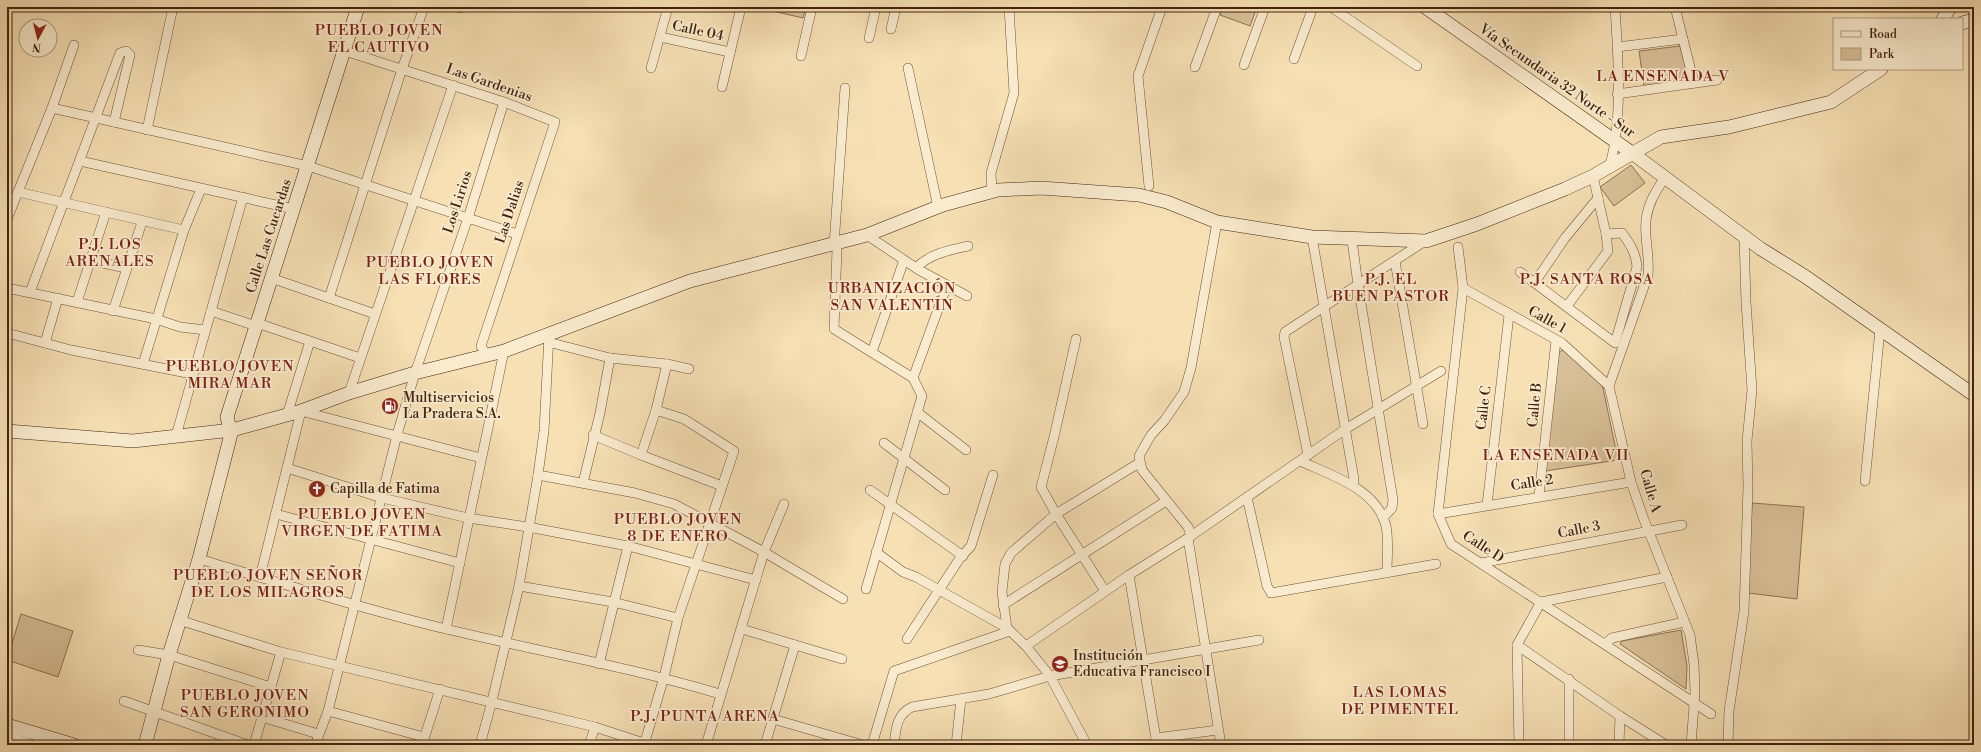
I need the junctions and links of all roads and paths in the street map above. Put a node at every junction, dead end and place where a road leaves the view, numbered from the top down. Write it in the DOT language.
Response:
graph roads {
  1 [pos="173,7"];
  2 [pos="358,7"];
  3 [pos="424,7"];
  4 [pos="668,7"];
  5 [pos="741,7"];
  6 [pos="812,7"];
  7 [pos="876,7"];
  8 [pos="896,7"];
  9 [pos="1009,7"];
  10 [pos="1162,7"];
  11 [pos="1217,7"];
  12 [pos="1265,7"];
  13 [pos="1313,7"];
  14 [pos="1331,7"];
  15 [pos="1425,7"];
  16 [pos="1615,7"];
  17 [pos="1676,7"];
  18 [pos="1950,7"];
  19 [pos="1944,18"];
  20 [pos="1974,20"];
  21 [pos="1963,23"];
  22 [pos="891,30"];
  23 [pos="660,38"];
  24 [pos="869,38"];
  25 [pos="1683,39"];
  26 [pos="74,44"];
  27 [pos="1617,47"];
  28 [pos="345,51"];
  29 [pos="730,52"];
  30 [pos="801,56"];
  31 [pos="1294,59"];
  32 [pos="1244,65"];
  33 [pos="1417,66"];
  34 [pos="652,68"];
  35 [pos="908,68"];
  36 [pos="1195,68"];
  37 [pos="402,69"];
  38 [pos="1879,70"];
  39 [pos="1717,80"];
  40 [pos="1694,83"];
  41 [pos="452,85"];
  42 [pos="722,87"];
  43 [pos="845,88"];
  44 [pos="1617,94"];
  45 [pos="504,102"];
  46 [pos="52,108"];
  47 [pos="96,119"];
  48 [pos="114,122"];
  49 [pos="554,122"];
  50 [pos="147,130"];
  51 [pos="1616,142"];
  52 [pos="1632,153"];
  53 [pos="80,161"];
  54 [pos="1610,165"];
  55 [pos="308,166"];
  56 [pos="1593,176"];
  57 [pos="1665,177"];
  58 [pos="365,186"];
  59 [pos="1149,186"];
  60 [pos="201,189"];
  61 [pos="992,191"];
  62 [pos="18,192"];
  63 [pos="243,198"];
  64 [pos="1598,198"];
  65 [pos="414,200"];
  66 [pos="64,203"];
  67 [pos="938,207"];
  68 [pos="294,209"];
  69 [pos="106,212"];
  70 [pos="468,218"];
  71 [pos="7,219"];
  72 [pos="142,222"];
  73 [pos="1217,222"];
  74 [pos="184,230"];
  75 [pos="517,234"];
  76 [pos="1606,234"];
  77 [pos="867,235"];
  78 [pos="1312,237"];
  79 [pos="1744,237"];
  80 [pos="1352,240"];
  81 [pos="1426,241"];
  82 [pos="834,245"];
  83 [pos="968,246"];
  84 [pos="1458,247"];
  85 [pos="89,260"];
  86 [pos="904,260"];
  87 [pos="1395,261"];
  88 [pos="126,268"];
  89 [pos="916,268"];
  90 [pos="1520,272"];
  91 [pos="272,278"];
  92 [pos="1535,282"];
  93 [pos="947,285"];
  94 [pos="1358,285"];
  95 [pos="7,288"];
  96 [pos="1463,288"];
  97 [pos="30,292"];
  98 [pos="967,296"];
  99 [pos="58,298"];
  100 [pos="329,298"];
  101 [pos="77,302"];
  102 [pos="1567,306"];
  103 [pos="1324,307"];
  104 [pos="113,311"];
  105 [pos="211,311"];
  106 [pos="375,314"];
  107 [pos="1509,315"];
  108 [pos="156,319"];
  109 [pos="256,325"];
  110 [pos="205,330"];
  111 [pos="1880,330"];
  112 [pos="7,333"];
  113 [pos="549,339"];
  114 [pos="1076,339"];
  115 [pos="1556,340"];
  116 [pos="310,341"];
  117 [pos="45,343"];
  118 [pos="504,351"];
  119 [pos="872,352"];
  120 [pos="487,356"];
  121 [pos="360,358"];
  122 [pos="610,358"];
  123 [pos="143,364"];
  124 [pos="667,364"];
  125 [pos="689,369"];
  126 [pos="1441,371"];
  127 [pos="415,373"];
  128 [pos="192,374"];
  129 [pos="913,378"];
  130 [pos="1417,386"];
  131 [pos="1610,386"];
  132 [pos="349,393"];
  133 [pos="1974,395"];
  134 [pos="1378,409"];
  135 [pos="656,410"];
  136 [pos="301,411"];
  137 [pos="917,412"];
  138 [pos="288,415"];
  139 [pos="1424,424"];
  140 [pos="232,430"];
  141 [pos="1344,430"];
  142 [pos="7,431"];
  143 [pos="397,435"];
  144 [pos="594,435"];
  145 [pos="176,436"];
  146 [pos="884,443"];
  147 [pos="966,450"];
  148 [pos="641,455"];
  149 [pos="1308,455"];
  150 [pos="481,458"];
  151 [pos="903,458"];
  152 [pos="1300,461"];
  153 [pos="1139,463"];
  154 [pos="287,468"];
  155 [pos="993,475"];
  156 [pos="538,476"];
  157 [pos="1865,481"];
  158 [pos="1631,482"];
  159 [pos="583,483"];
  160 [pos="1353,485"];
  161 [pos="722,486"];
  162 [pos="870,490"];
  163 [pos="945,490"];
  164 [pos="1539,496"];
  165 [pos="1247,497"];
  166 [pos="382,498"];
  167 [pos="1166,501"];
  168 [pos="784,504"];
  169 [pos="890,505"];
  170 [pos="1487,505"];
  171 [pos="276,514"];
  172 [pos="1056,514"];
  173 [pos="1438,514"];
  174 [pos="468,518"];
  175 [pos="1383,518"];
  176 [pos="710,523"];
  177 [pos="1682,524"];
  178 [pos="528,527"];
  179 [pos="1647,531"];
  180 [pos="1190,537"];
  181 [pos="371,540"];
  182 [pos="628,546"];
  183 [pos="764,552"];
  184 [pos="876,552"];
  185 [pos="1081,554"];
  186 [pos="962,556"];
  187 [pos="199,559"];
  188 [pos="1481,563"];
  189 [pos="460,564"];
  190 [pos="695,564"];
  191 [pos="1436,564"];
  192 [pos="1387,573"];
  193 [pos="1129,574"];
  194 [pos="260,577"];
  195 [pos="1667,578"];
  196 [pos="756,580"];
  197 [pos="519,586"];
  198 [pos="866,589"];
  199 [pos="939,590"];
  200 [pos="1105,591"];
  201 [pos="843,600"];
  202 [pos="613,602"];
  203 [pos="1541,602"];
  204 [pos="355,605"];
  205 [pos="1003,606"];
  206 [pos="678,618"];
  207 [pos="179,620"];
  208 [pos="1684,622"];
  209 [pos="446,629"];
  210 [pos="742,629"];
  211 [pos="1008,630"];
  212 [pos="907,639"];
  213 [pos="1259,640"];
  214 [pos="506,642"];
  215 [pos="1606,643"];
  216 [pos="795,645"];
  217 [pos="1517,645"];
  218 [pos="1026,646"];
  219 [pos="1205,649"];
  220 [pos="138,650"];
  221 [pos="282,652"];
  222 [pos="169,654"];
  223 [pos="842,659"];
  224 [pos="1143,660"];
  225 [pos="599,664"];
  226 [pos="339,666"];
  227 [pos="1050,676"];
  228 [pos="664,677"];
  229 [pos="1568,679"];
  230 [pos="271,687"];
  231 [pos="440,689"];
  232 [pos="720,694"];
  233 [pos="961,699"];
  234 [pos="124,701"];
  235 [pos="492,701"];
  236 [pos="1695,703"];
  237 [pos="328,712"];
  238 [pos="154,713"];
  239 [pos="1711,714"];
  240 [pos="1620,716"];
  241 [pos="262,717"];
  242 [pos="773,719"];
  243 [pos="7,724"];
  244 [pos="595,727"];
  245 [pos="1218,730"];
  246 [pos="318,734"];
  247 [pos="7,738"];
  248 [pos="423,741"];
  249 [pos="1157,742"];
  250 [pos="646,744"];
  251 [pos="28,745"];
  252 [pos="74,745"];
  253 [pos="146,745"];
  254 [pos="248,745"];
  255 [pos="254,745"];
  256 [pos="315,745"];
  257 [pos="480,745"];
  258 [pos="589,745"];
  259 [pos="706,745"];
  260 [pos="765,745"];
  261 [pos="863,745"];
  262 [pos="872,745"];
  263 [pos="894,745"];
  264 [pos="956,745"];
  265 [pos="1087,745"];
  266 [pos="1221,745"];
  267 [pos="1518,745"];
  268 [pos="1569,745"];
  269 [pos="1619,745"];
  270 [pos="1666,745"];
  271 [pos="1690,745"];
  272 [pos="1728,745"];
  1 -- 50 [label="street"];
  2 -- 28 [label="street, Calle Las Cucardas"];
  3 -- 37 [label="street"];
  4 -- 23 [label="street"];
  5 -- 29 [label="street"];
  6 -- 30 [label="street"];
  7 -- 24 [label="street"];
  8 -- 22 [label="street"];
  9 -- 61 [label="street"];
  10 -- 59 [label="street"];
  11 -- 36 [label="street"];
  12 -- 32 [label="street"];
  13 -- 31 [label="street"];
  14 -- 33 [label="street"];
  15 -- 51 [label="street, Vía Secundaria 32 Norte - Sur"];
  16 -- 27 [label="street"];
  17 -- 25 [label="street"];
  18 -- 19 [label="street"];
  20 -- 21 [label="street"];
  23 -- 29 [label="street, Calle 04"];
  23 -- 34 [label="street"];
  25 -- 27 [label="street"];
  25 -- 40 [label="street"];
  26 -- 46 [label="street"];
  27 -- 44 [label="street"];
  28 -- 37 [label="street, Las Gardenias"];
  28 -- 55 [label="street, Calle Las Cucardas"];
  29 -- 42 [label="street"];
  35 -- 67 [label="street"];
  37 -- 41 [label="street, Las Gardenias"];
  37 -- 58 [label="street"];
  38 -- 52 [label="street"];
  39 -- 40 [label="street"];
  40 -- 44 [label="street"];
  41 -- 45 [label="street, Las Gardenias"];
  41 -- 65 [label="street"];
  43 -- 82 [label="street"];
  44 -- 51 [label="street"];
  45 -- 49 [label="street, Las Gardenias"];
  45 -- 70 [label="street, Los Lirios"];
  46 -- 47 [label="street"];
  46 -- 62 [label="street"];
  47 -- 48 [label="street"];
  47 -- 48 [label="street"];
  47 -- 53 [label="street"];
  48 -- 50 [label="street"];
  49 -- 75 [label="street, Las Dalias"];
  50 -- 55 [label="street"];
  51 -- 52 [label="street, Vía Secundaria 32 Norte - Sur"];
  51 -- 54 [label="street"];
  52 -- 54 [label="street"];
  52 -- 57 [label="street, Vía Secundaria 32 Norte - Sur"];
  53 -- 60 [label="street"];
  53 -- 66 [label="street"];
  54 -- 56 [label="street"];
  55 -- 58 [label="street"];
  55 -- 68 [label="street, Calle Las Cucardas"];
  56 -- 64 [label="street"];
  56 -- 81 [label="street"];
  57 -- 79 [label="street, Vía Secundaria 32 Norte - Sur"];
  57 -- 131 [label="street"];
  58 -- 65 [label="street"];
  58 -- 100 [label="street"];
  60 -- 63 [label="street"];
  60 -- 74 [label="street"];
  61 -- 67 [label="street"];
  61 -- 73 [label="street"];
  62 -- 66 [label="street"];
  62 -- 71 [label="street"];
  63 -- 68 [label="street"];
  63 -- 105 [label="street"];
  64 -- 76 [label="street"];
  64 -- 92 [label="street"];
  65 -- 70 [label="street"];
  65 -- 106 [label="street"];
  66 -- 69 [label="street"];
  66 -- 97 [label="street"];
  67 -- 77 [label="street"];
  68 -- 91 [label="street, Calle Las Cucardas"];
  69 -- 72 [label="street"];
  69 -- 85 [label="street"];
  70 -- 75 [label="street"];
  70 -- 127 [label="street, Los Lirios"];
  72 -- 74 [label="street"];
  72 -- 88 [label="street"];
  73 -- 78 [label="street"];
  73 -- 153 [label="street"];
  74 -- 108 [label="street"];
  75 -- 120 [label="street, Las Dalias"];
  76 -- 102 [label="street"];
  76 -- 102 [label="street"];
  77 -- 82 [label="street"];
  77 -- 86 [label="street"];
  78 -- 80 [label="street"];
  78 -- 103 [label="street"];
  79 -- 111 [label="street, Vía Secundaria 32 Norte - Sur"];
  79 -- 272 [label="street"];
  80 -- 81 [label="street"];
  80 -- 94 [label="street"];
  81 -- 87 [label="street"];
  82 -- 113 [label="street"];
  82 -- 119 [label="street"];
  83 -- 89 [label="street"];
  84 -- 96 [label="street, Calle D"];
  85 -- 88 [label="street"];
  85 -- 101 [label="street"];
  86 -- 89 [label="street"];
  86 -- 119 [label="street"];
  87 -- 94 [label="street"];
  87 -- 130 [label="street"];
  88 -- 104 [label="street"];
  89 -- 93 [label="street"];
  90 -- 92 [label="street"];
  91 -- 100 [label="street"];
  91 -- 109 [label="street, Calle Las Cucardas"];
  92 -- 102 [label="street"];
  93 -- 98 [label="street"];
  93 -- 129 [label="street"];
  94 -- 103 [label="street"];
  94 -- 134 [label="street"];
  95 -- 97 [label="street"];
  96 -- 107 [label="street, Calle 1"];
  96 -- 173 [label="street, Calle D"];
  97 -- 99 [label="street"];
  99 -- 101 [label="street"];
  99 -- 117 [label="street"];
  100 -- 106 [label="street"];
  101 -- 104 [label="street"];
  103 -- 141 [label="street"];
  103 -- 149 [label="street"];
  104 -- 108 [label="street"];
  105 -- 109 [label="street"];
  105 -- 110 [label="street"];
  106 -- 121 [label="street"];
  107 -- 115 [label="street, Calle 1"];
  107 -- 170 [label="street, Calle C"];
  108 -- 110 [label="street"];
  108 -- 123 [label="street"];
  109 -- 116 [label="street"];
  109 -- 140 [label="street, Calle Las Cucardas"];
  110 -- 128 [label="street"];
  111 -- 133 [label="street, Vía Secundaria 32 Norte - Sur"];
  111 -- 157 [label="street"];
  112 -- 117 [label="street"];
  113 -- 118 [label="street"];
  113 -- 122 [label="street"];
  113 -- 156 [label="street"];
  114 -- 172 [label="street"];
  115 -- 131 [label="street, Calle 1"];
  115 -- 164 [label="street, Calle B"];
  116 -- 121 [label="street"];
  116 -- 138 [label="street"];
  117 -- 123 [label="street"];
  118 -- 120 [label="street"];
  118 -- 150 [label="street"];
  119 -- 129 [label="street"];
  120 -- 127 [label="street"];
  121 -- 132 [label="street"];
  122 -- 124 [label="street"];
  122 -- 144 [label="street"];
  123 -- 128 [label="street"];
  124 -- 125 [label="street"];
  124 -- 135 [label="street"];
  126 -- 130 [label="street"];
  127 -- 132 [label="street"];
  127 -- 143 [label="street, Los Lirios"];
  128 -- 145 [label="street"];
  129 -- 137 [label="street"];
  130 -- 134 [label="street"];
  130 -- 139 [label="street"];
  131 -- 158 [label="street, Calle A"];
  132 -- 136 [label="street"];
  134 -- 141 [label="street"];
  134 -- 175 [label="street"];
  135 -- 148 [label="street"];
  135 -- 161 [label="street"];
  136 -- 138 [label="street"];
  136 -- 143 [label="street"];
  136 -- 154 [label="street"];
  137 -- 147 [label="street"];
  137 -- 151 [label="street"];
  138 -- 140 [label="street"];
  140 -- 145 [label="street"];
  140 -- 187 [label="street"];
  141 -- 149 [label="street"];
  141 -- 160 [label="street"];
  142 -- 145 [label="street"];
  143 -- 150 [label="street"];
  143 -- 166 [label="street, Los Lirios"];
  144 -- 148 [label="street"];
  144 -- 159 [label="street"];
  146 -- 151 [label="street"];
  148 -- 161 [label="street"];
  149 -- 152 [label="street"];
  150 -- 174 [label="street"];
  151 -- 163 [label="street"];
  151 -- 169 [label="street"];
  152 -- 160 [label="street"];
  152 -- 165 [label="street"];
  153 -- 167 [label="street"];
  153 -- 172 [label="street"];
  154 -- 166 [label="street"];
  154 -- 171 [label="street"];
  155 -- 186 [label="street"];
  156 -- 159 [label="street"];
  156 -- 178 [label="street"];
  158 -- 164 [label="street, Calle 2"];
  158 -- 179 [label="street, Calle A"];
  159 -- 176 [label="street"];
  160 -- 175 [label="street"];
  161 -- 176 [label="street"];
  162 -- 169 [label="street"];
  164 -- 170 [label="street, Calle 2"];
  165 -- 180 [label="street"];
  165 -- 192 [label="street"];
  166 -- 174 [label="street"];
  166 -- 181 [label="street, Los Lirios"];
  167 -- 180 [label="street"];
  167 -- 185 [label="street"];
  168 -- 183 [label="street"];
  169 -- 184 [label="street"];
  169 -- 186 [label="street"];
  170 -- 173 [label="street, Calle 2"];
  171 -- 181 [label="street"];
  171 -- 194 [label="street"];
  172 -- 185 [label="street"];
  172 -- 205 [label="street"];
  173 -- 188 [label="street, Calle D"];
  174 -- 178 [label="street"];
  174 -- 189 [label="street"];
  175 -- 192 [label="street"];
  176 -- 183 [label="street"];
  176 -- 190 [label="street"];
  177 -- 179 [label="street, Calle 3"];
  178 -- 182 [label="street"];
  178 -- 197 [label="street"];
  179 -- 188 [label="street, Calle 3"];
  179 -- 195 [label="street, Calle A"];
  180 -- 193 [label="street"];
  180 -- 219 [label="street"];
  181 -- 189 [label="street"];
  181 -- 204 [label="street, Los Lirios"];
  182 -- 190 [label="street"];
  182 -- 202 [label="street"];
  183 -- 196 [label="street"];
  183 -- 201 [label="street"];
  184 -- 198 [label="street"];
  184 -- 199 [label="street"];
  185 -- 200 [label="street"];
  185 -- 205 [label="street"];
  186 -- 199 [label="street"];
  187 -- 194 [label="street"];
  187 -- 207 [label="street"];
  188 -- 203 [label="street, Calle D"];
  189 -- 209 [label="street"];
  190 -- 196 [label="street"];
  190 -- 206 [label="street"];
  191 -- 192 [label="street"];
  193 -- 200 [label="street"];
  193 -- 224 [label="street"];
  194 -- 204 [label="street"];
  195 -- 203 [label="street"];
  195 -- 208 [label="street, Calle A"];
  196 -- 210 [label="street"];
  197 -- 202 [label="street"];
  197 -- 214 [label="street"];
  199 -- 211 [label="street"];
  199 -- 212 [label="street"];
  200 -- 218 [label="street"];
  202 -- 206 [label="street"];
  202 -- 225 [label="street"];
  203 -- 215 [label="street, Calle D"];
  203 -- 217 [label="street"];
  204 -- 209 [label="street"];
  204 -- 226 [label="street, Los Lirios"];
  205 -- 211 [label="street"];
  206 -- 228 [label="street"];
  207 -- 221 [label="street"];
  207 -- 222 [label="street"];
  208 -- 215 [label="street"];
  208 -- 236 [label="street, Calle A"];
  209 -- 214 [label="street"];
  210 -- 216 [label="street"];
  210 -- 232 [label="street"];
  211 -- 218 [label="street"];
  211 -- 262 [label="street"];
  213 -- 219 [label="street"];
  214 -- 225 [label="street"];
  214 -- 235 [label="street"];
  215 -- 236 [label="street, Calle D"];
  216 -- 223 [label="street"];
  216 -- 242 [label="street"];
  217 -- 229 [label="street"];
  217 -- 267 [label="street"];
  218 -- 227 [label="street"];
  219 -- 224 [label="street"];
  219 -- 245 [label="street"];
  220 -- 222 [label="street"];
  221 -- 226 [label="street"];
  221 -- 230 [label="street"];
  222 -- 230 [label="street"];
  222 -- 238 [label="street"];
  224 -- 227 [label="street"];
  224 -- 249 [label="street"];
  225 -- 228 [label="street"];
  226 -- 231 [label="street"];
  226 -- 237 [label="street, Los Lirios"];
  227 -- 233 [label="street"];
  227 -- 265 [label="street"];
  228 -- 232 [label="street"];
  228 -- 250 [label="street"];
  229 -- 240 [label="street"];
  229 -- 268 [label="street"];
  230 -- 241 [label="street"];
  231 -- 235 [label="street"];
  231 -- 248 [label="street"];
  232 -- 259 [label="street"];
  233 -- 263 [label="street"];
  233 -- 264 [label="street"];
  234 -- 238 [label="street"];
  235 -- 244 [label="street"];
  235 -- 257 [label="street"];
  236 -- 239 [label="street, Calle D"];
  236 -- 271 [label="street, Calle A"];
  237 -- 246 [label="street, Los Lirios"];
  237 -- 248 [label="street"];
  238 -- 253 [label="street"];
  238 -- 254 [label="street"];
  240 -- 269 [label="street"];
  240 -- 270 [label="street"];
  241 -- 246 [label="street"];
  241 -- 255 [label="street"];
  242 -- 260 [label="street"];
  242 -- 261 [label="street"];
  243 -- 252 [label="street"];
  244 -- 250 [label="street"];
  244 -- 258 [label="street"];
  245 -- 249 [label="street"];
  245 -- 266 [label="street"];
  246 -- 256 [label="street, Los Lirios"];
  247 -- 251 [label="street"];
}
